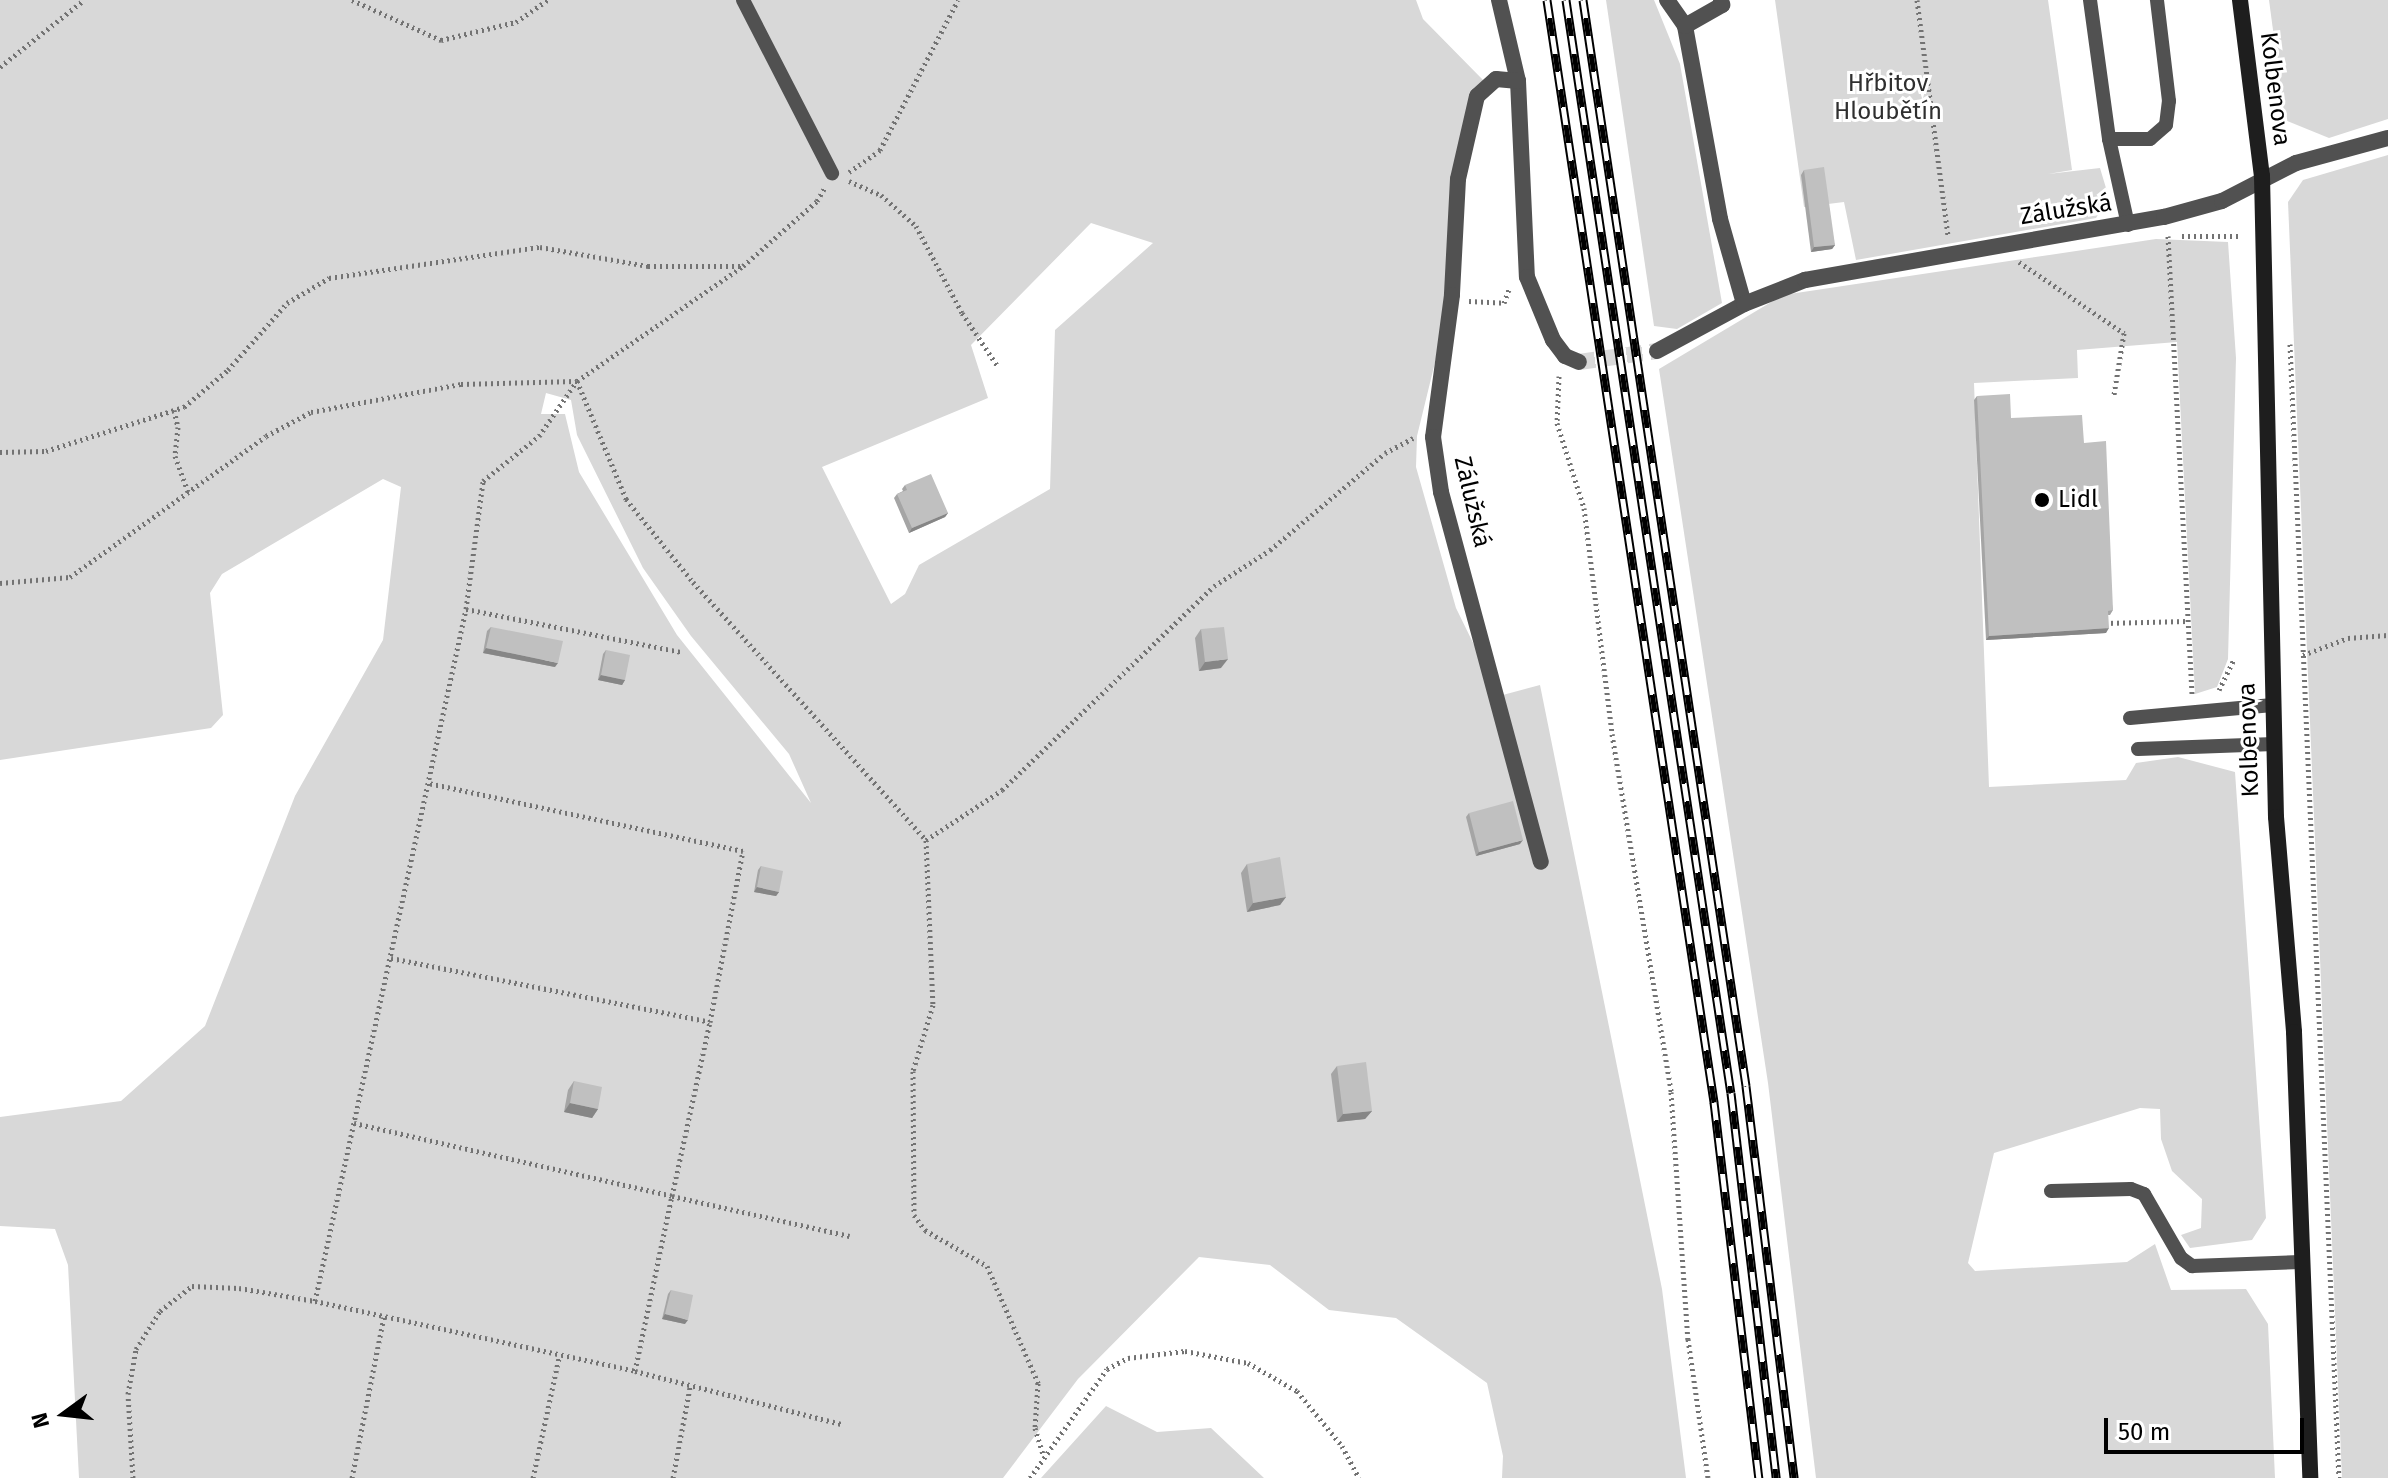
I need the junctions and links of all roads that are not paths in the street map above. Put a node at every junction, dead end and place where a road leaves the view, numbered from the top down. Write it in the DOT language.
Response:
graph roads {
  1 [pos="743,0"];
  2 [pos="1499,0"];
  3 [pos="1667,0"];
  4 [pos="1721,0"];
  5 [pos="2090,0"];
  6 [pos="2157,0"];
  7 [pos="2240,0"];
  8 [pos="1685,26"];
  9 [pos="1518,81"];
  10 [pos="2388,138"];
  11 [pos="2109,139"];
  12 [pos="837,176"];
  13 [pos="2262,176"];
  14 [pos="2128,225"];
  15 [pos="1744,304"];
  16 [pos="1657,351"];
  17 [pos="1572,359"];
  18 [pos="2272,705"];
  19 [pos="2130,718"];
  20 [pos="2274,744"];
  21 [pos="2138,749"];
  22 [pos="1541,862"];
  23 [pos="2051,1191"];
  24 [pos="2300,1262"];
  25 [pos="2310,1478"];
  1 -- 12 [label="lane"];
  2 -- 9 [label="street"];
  3 -- 8 [label="street"];
  4 -- 8 [label="street"];
  5 -- 11 [label="lane"];
  6 -- 11 [label="lane"];
  7 -- 13 [label="main road, Kolbenova"];
  8 -- 15 [label="street"];
  9 -- 17 [label="street"];
  9 -- 22 [label="street, Zálužská"];
  10 -- 13 [label="street, Zálužská"];
  11 -- 14 [label="lane"];
  13 -- 14 [label="street, Zálužská"];
  13 -- 18 [label="main road, Kolbenova"];
  14 -- 15 [label="street, Zálužská"];
  15 -- 16 [label="street, Zálužská"];
  18 -- 19 [label="lane"];
  18 -- 20 [label="main road, Kolbenova"];
  20 -- 21 [label="lane"];
  20 -- 24 [label="main road, Kolbenova"];
  23 -- 24 [label="lane"];
  24 -- 25 [label="main road, Kolbenova"];
}
